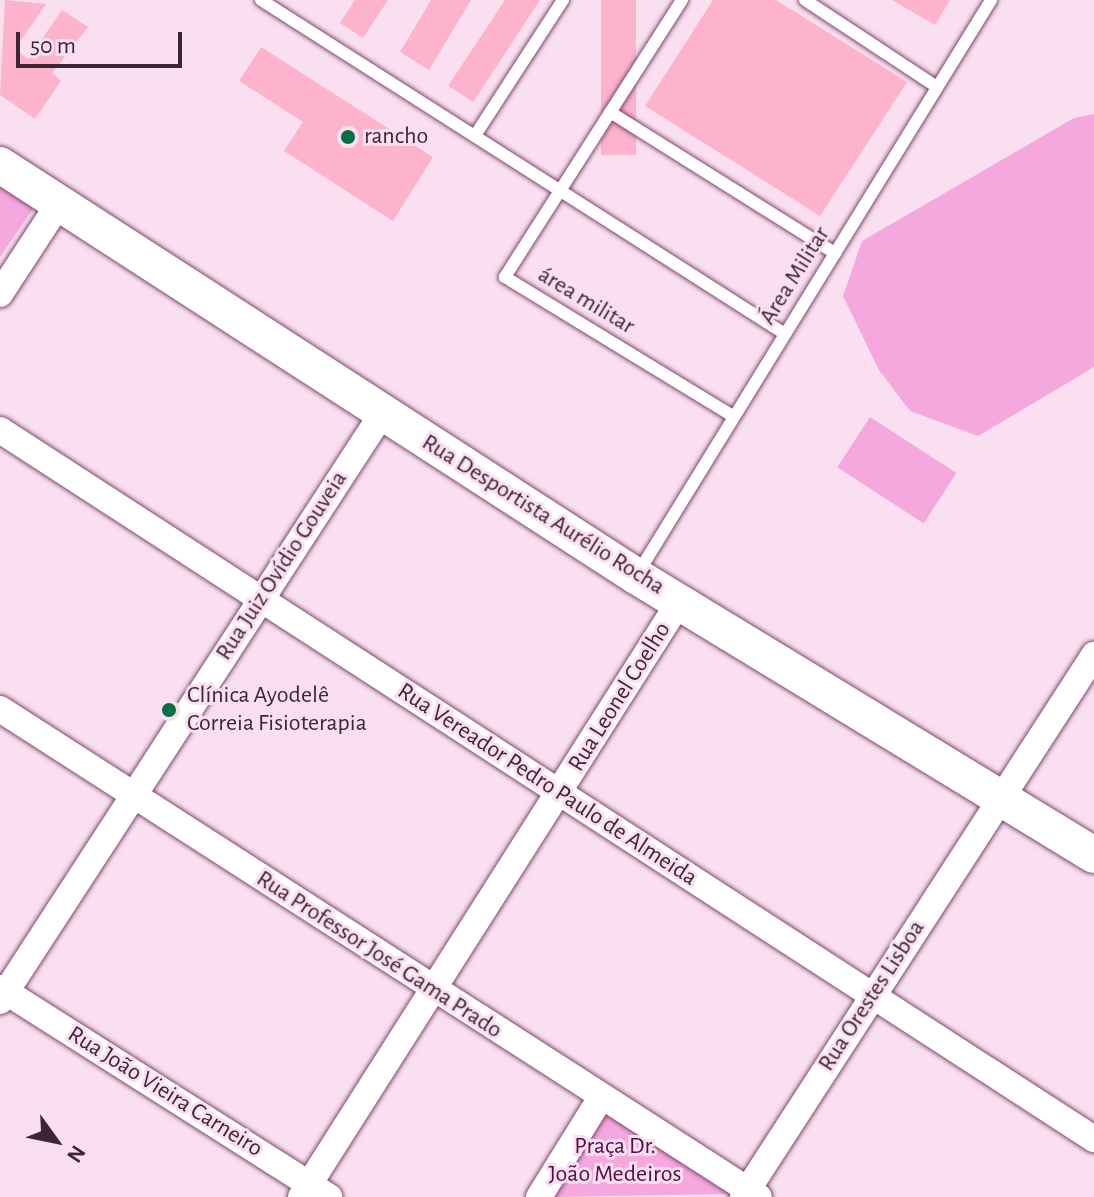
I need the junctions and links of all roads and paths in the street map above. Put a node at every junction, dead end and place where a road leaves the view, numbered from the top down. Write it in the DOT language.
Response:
graph roads {
  1 [pos="261,0"];
  2 [pos="563,0"];
  3 [pos="682,0"];
  4 [pos="805,0"];
  5 [pos="991,0"];
  6 [pos="937,87"];
  7 [pos="610,112"];
  8 [pos="476,134"];
  9 [pos="0,165"];
  10 [pos="561,189"];
  11 [pos="58,205"];
  12 [pos="835,253"];
  13 [pos="0,294"];
  14 [pos="785,334"];
  15 [pos="382,414"];
  16 [pos="734,417"];
  17 [pos="0,430"];
  18 [pos="636,576"];
  19 [pos="260,599"];
  20 [pos="680,601"];
  21 [pos="1094,655"];
  22 [pos="0,709"];
  23 [pos="135,793"];
  24 [pos="560,795"];
  25 [pos="1005,799"];
  26 [pos="1094,855"];
  27 [pos="430,991"];
  28 [pos="872,992"];
  29 [pos="2,994"];
  30 [pos="600,1099"];
  31 [pos="1094,1139"];
  32 [pos="313,1193"];
  33 [pos="750,1194"];
  34 [pos="539,1197"];
  1 -- 8 [label="lane, área militar"];
  2 -- 8 [label="lane"];
  3 -- 7 [label="lane, área militar"];
  4 -- 6 [label="lane"];
  5 -- 6 [label="lane, Área Militar"];
  6 -- 12 [label="lane, Área Militar"];
  7 -- 10 [label="lane, área militar"];
  7 -- 12 [label="lane, área militar"];
  8 -- 10 [label="lane, área militar"];
  9 -- 11 [label="street, Rua Desportista Aurélio Rocha"];
  10 -- 14 [label="lane, área militar"];
  10 -- 16 [label="lane, área militar"];
  11 -- 13 [label="street"];
  11 -- 15 [label="street, Rua Desportista Aurélio Rocha"];
  12 -- 14 [label="lane, Área Militar"];
  14 -- 16 [label="lane, Área Militar"];
  15 -- 18 [label="street, Rua Desportista Aurélio Rocha"];
  15 -- 19 [label="street, Rua Juiz Ovídio Gouveia"];
  16 -- 18 [label="lane, Área Militar"];
  17 -- 19 [label="street, Rua Vereador Pedro Paulo de Almeida"];
  18 -- 20 [label="street, Rua Desportista Aurélio Rocha"];
  19 -- 23 [label="street, Rua Juiz Ovídio Gouveia"];
  19 -- 24 [label="street, Rua Vereador Pedro Paulo de Almeida"];
  20 -- 24 [label="street, Rua Leonel Coelho"];
  20 -- 25 [label="street, Rua Desportista Aurélio Rocha"];
  21 -- 25 [label="street, Rua Orestes Lisboa"];
  22 -- 23 [label="street, Rua Professor José Gama Prado"];
  23 -- 27 [label="street, Rua Professor José Gama Prado"];
  23 -- 29 [label="street, Rua Juiz Ovídio Gouveia"];
  24 -- 27 [label="street, Rua Leonel Coelho"];
  24 -- 28 [label="street, Rua Vereador Pedro Paulo de Almeida"];
  25 -- 26 [label="street, Rua Desportista Aurélio Rocha"];
  25 -- 28 [label="street, Rua Orestes Lisboa"];
  27 -- 30 [label="street, Rua Professor José Gama Prado"];
  27 -- 32 [label="street, Rua Leonel Coelho"];
  28 -- 31 [label="street, Rua Vereador Pedro Paulo de Almeida"];
  28 -- 33 [label="street, Rua Orestes Lisboa"];
  29 -- 32 [label="street, Rua João Vieira Carneiro"];
  30 -- 33 [label="street, Rua Professor José Gama Prado"];
  30 -- 34 [label="street"];
}
